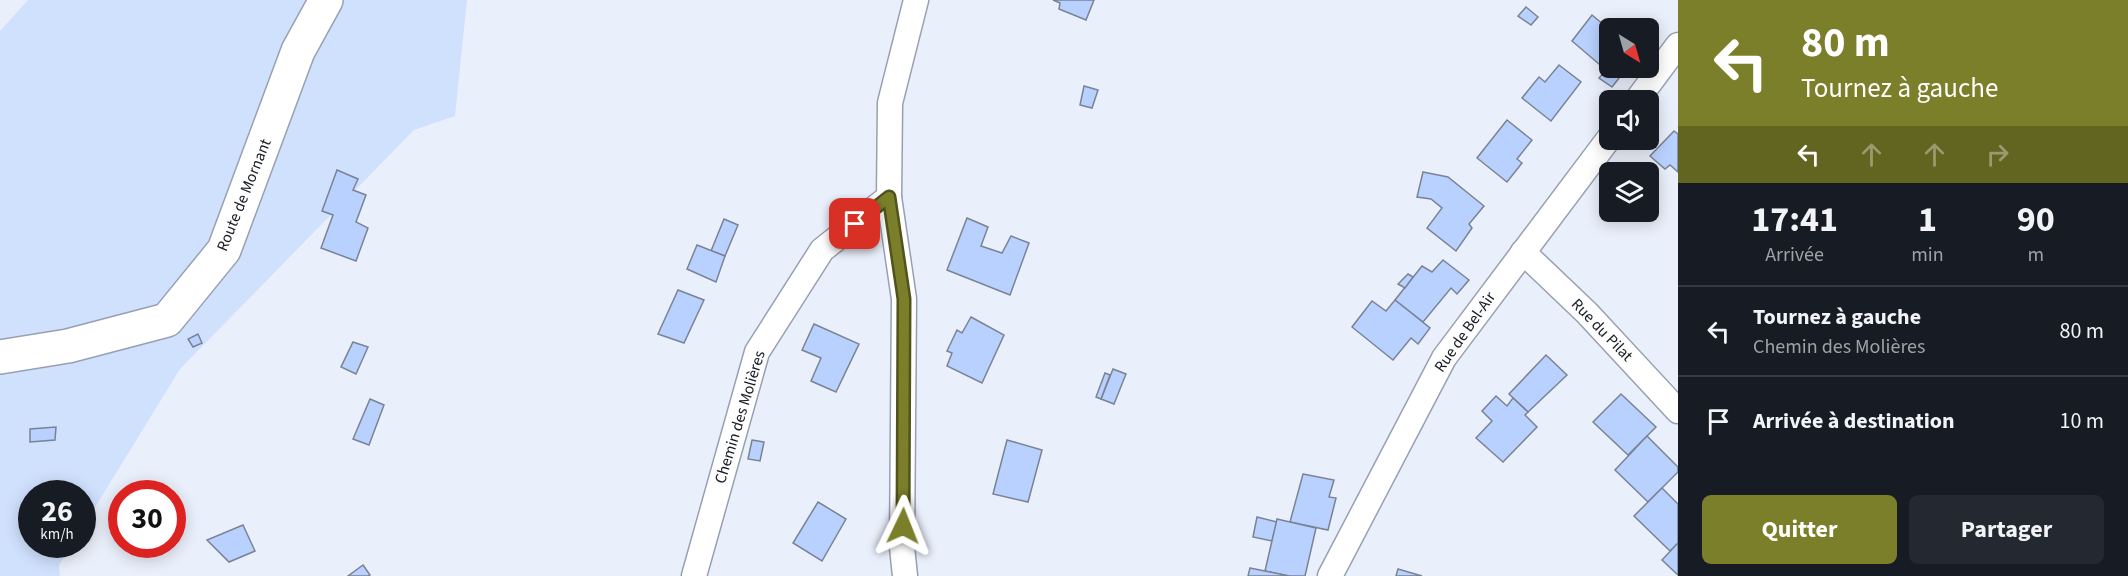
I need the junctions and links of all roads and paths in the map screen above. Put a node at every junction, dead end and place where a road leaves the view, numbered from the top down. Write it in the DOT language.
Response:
graph roads {
  1 [pos="326,0"];
  2 [pos="916,0"];
  3 [pos="1678,45"];
  4 [pos="1644,90"];
  5 [pos="1600,150"];
  6 [pos="889,197"];
  7 [pos="1523,252"];
  8 [pos="0,357"];
  9 [pos="1678,411"];
  10 [pos="694,576"];
  11 [pos="905,576"];
  12 [pos="1330,576"];
  1 -- 8 [label="main road, Route de Mornant"];
  2 -- 6 [label="street"];
  3 -- 4 [label="street"];
  5 -- 7 [label="street, Rue de Bel-Air"];
  6 -- 10 [label="street, Chemin des Molières"];
  6 -- 11 [label="street"];
  7 -- 9 [label="street, Rue du Pilat"];
  7 -- 12 [label="street, Rue de Bel-Air"];
}
